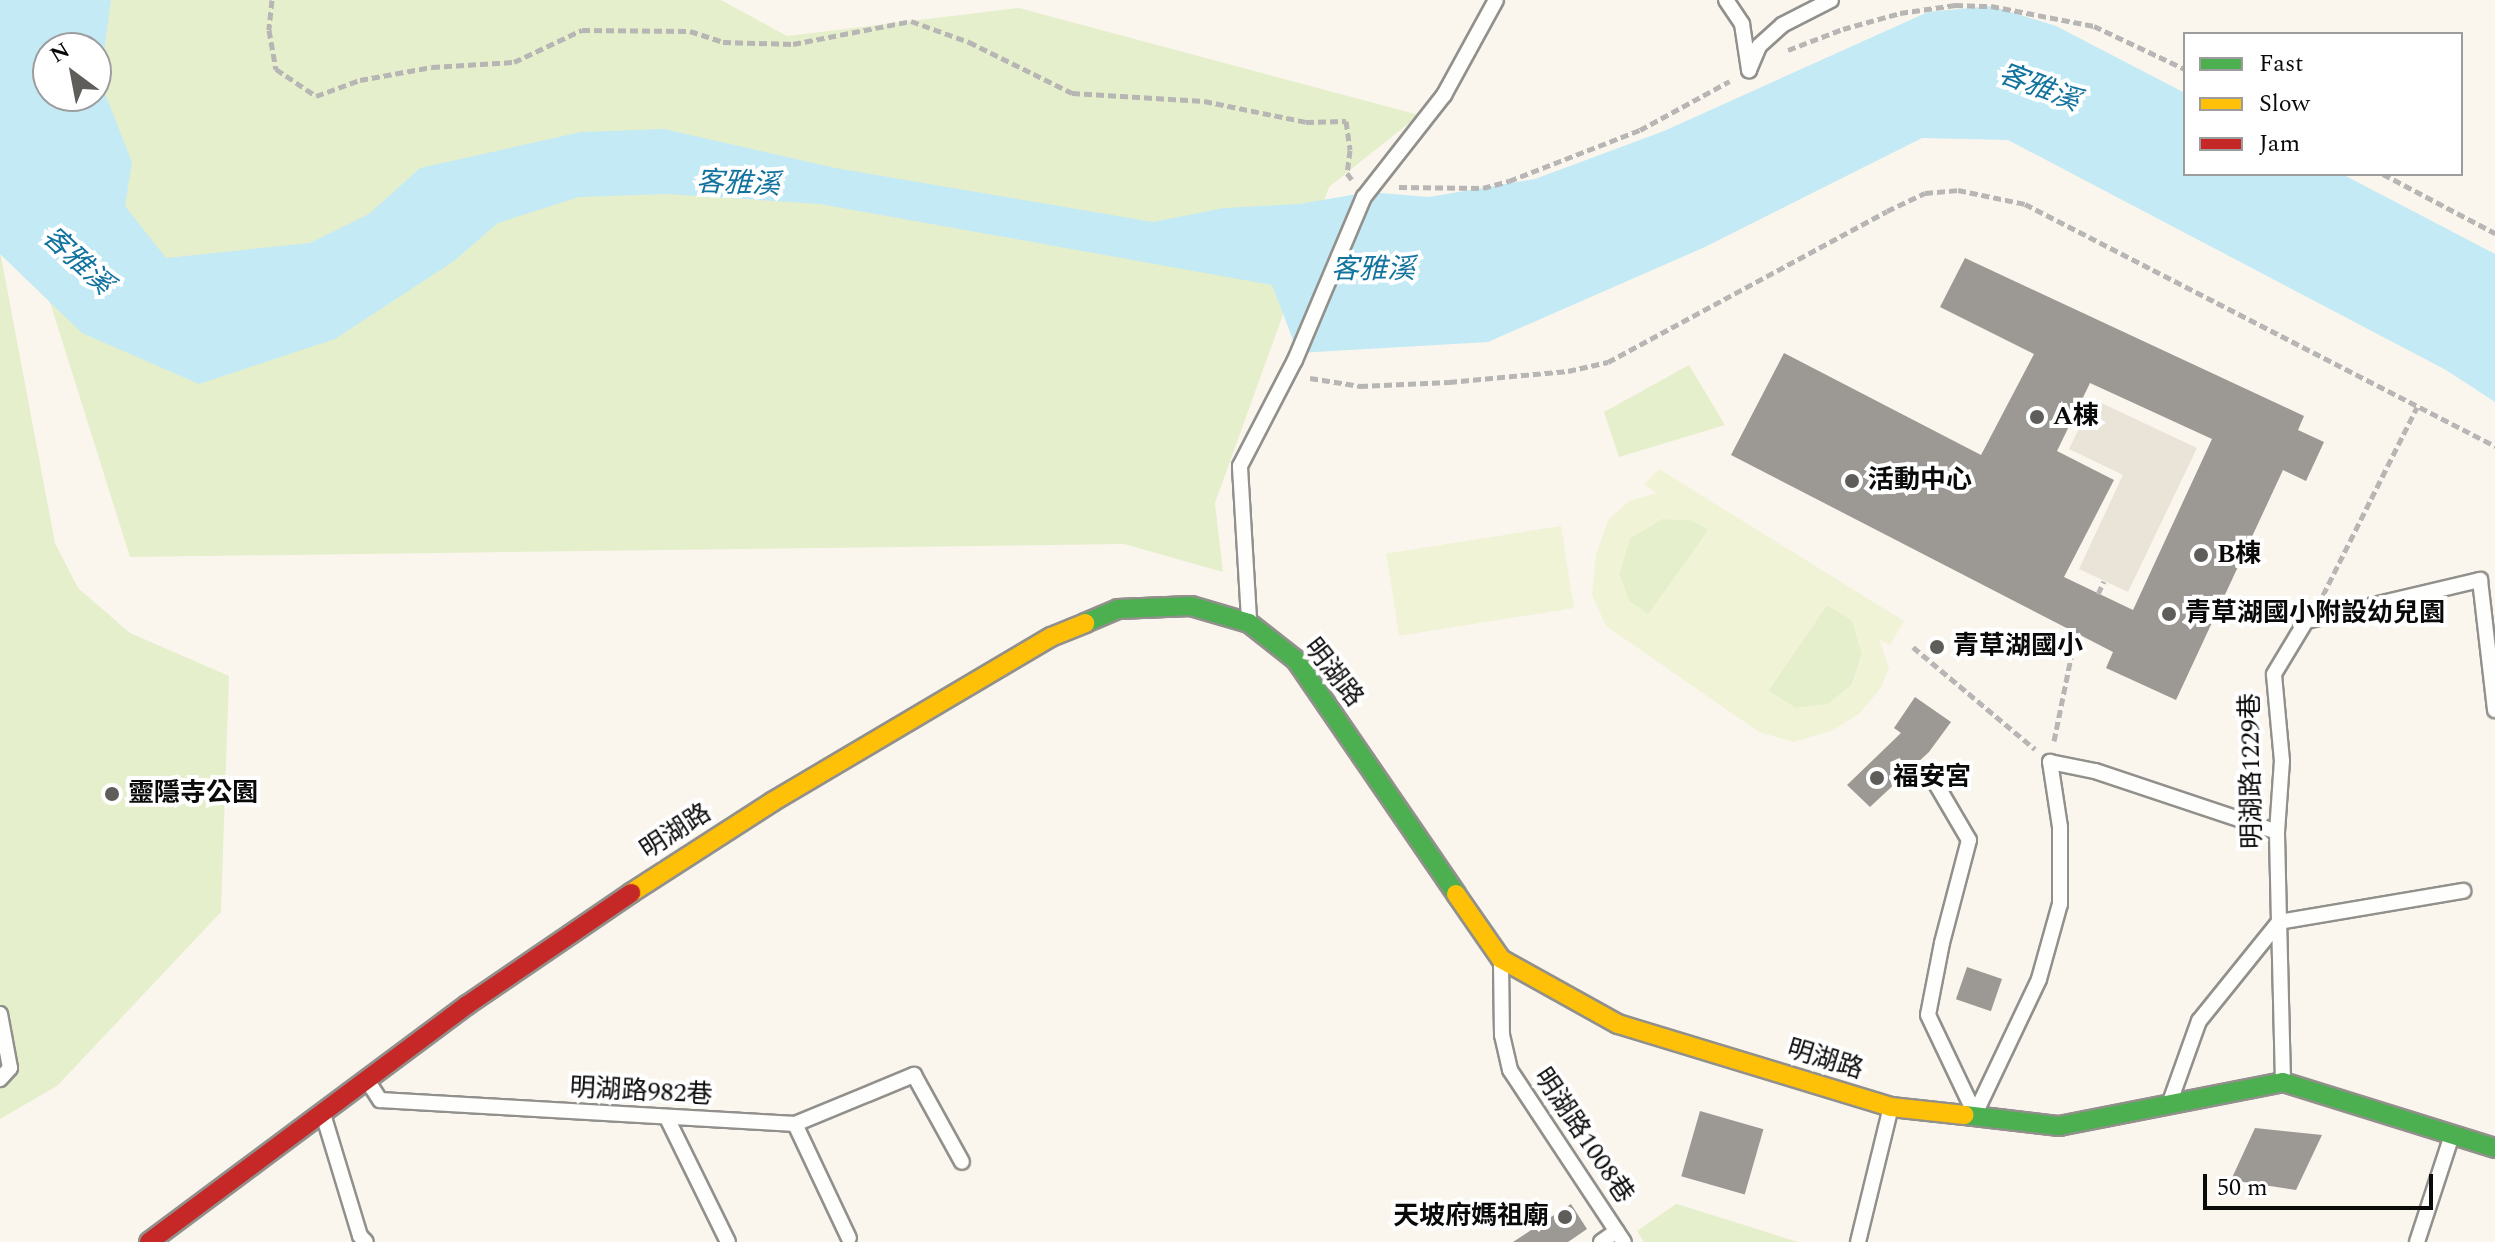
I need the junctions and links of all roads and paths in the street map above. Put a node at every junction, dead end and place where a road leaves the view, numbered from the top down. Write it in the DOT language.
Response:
graph roads {
  1 [pos="272,0"];
  2 [pos="1496,0"];
  3 [pos="1726,0"];
  4 [pos="1831,0"];
  5 [pos="2183,68"];
  6 [pos="1749,70"];
  7 [pos="2387,176"];
  8 [pos="1377,185"];
  9 [pos="1364,197"];
  10 [pos="2495,233"];
  11 [pos="1293,366"];
  12 [pos="2417,407"];
  13 [pos="2495,446"];
  14 [pos="2104,581"];
  15 [pos="2098,594"];
  16 [pos="2324,617"];
  17 [pos="1249,623"];
  18 [pos="2076,633"];
  19 [pos="1913,647"];
  20 [pos="2495,710"];
  21 [pos="2050,762"];
  22 [pos="1932,777"];
  23 [pos="2277,832"];
  24 [pos="2463,891"];
  25 [pos="2279,922"];
  26 [pos="1501,959"];
  27 [pos="0,1014"];
  28 [pos="0,1079"];
  29 [pos="366,1080"];
  30 [pos="2283,1082"];
  31 [pos="1891,1107"];
  32 [pos="2169,1107"];
  33 [pos="322,1110"];
  34 [pos="1975,1114"];
  35 [pos="667,1118"];
  36 [pos="795,1124"];
  37 [pos="2453,1133"];
  38 [pos="2495,1148"];
  39 [pos="962,1162"];
  40 [pos="1621,1236"];
  41 [pos="849,1238"];
  42 [pos="149,1242"];
  43 [pos="366,1242"];
  44 [pos="728,1242"];
  45 [pos="1601,1242"];
  46 [pos="1858,1242"];
  47 [pos="2417,1242"];
  1 -- 9 [label="path"];
  2 -- 8 [label="lane"];
  3 -- 6 [label="lane"];
  4 -- 6 [label="lane"];
  5 -- 6 [label="path"];
  6 -- 8 [label="path"];
  7 -- 10 [label="path"];
  8 -- 9 [label="lane"];
  9 -- 11 [label="lane"];
  11 -- 12 [label="path"];
  11 -- 17 [label="lane"];
  12 -- 13 [label="path"];
  12 -- 16 [label="path"];
  14 -- 15 [label="path"];
  16 -- 20 [label="lane, 明湖路1229巷"];
  16 -- 23 [label="lane, 明湖路1229巷"];
  17 -- 26 [label="street, 明湖路"];
  17 -- 29 [label="street, 明湖路"];
  18 -- 21 [label="path"];
  19 -- 21 [label="path"];
  21 -- 23 [label="lane"];
  21 -- 34 [label="lane"];
  22 -- 34 [label="lane"];
  23 -- 25 [label="lane, 明湖路1229巷"];
  24 -- 25 [label="lane"];
  25 -- 30 [label="lane"];
  25 -- 32 [label="lane"];
  26 -- 31 [label="street, 明湖路"];
  26 -- 40 [label="lane, 明湖路1008巷"];
  27 -- 28 [label="lane"];
  29 -- 33 [label="street, 明湖路"];
  29 -- 35 [label="lane, 明湖路982巷"];
  30 -- 32 [label="street, 明湖路"];
  30 -- 37 [label="street, 明湖路"];
  31 -- 34 [label="street, 明湖路"];
  31 -- 46 [label="lane"];
  32 -- 34 [label="street, 明湖路"];
  33 -- 42 [label="street, 明湖路"];
  33 -- 43 [label="lane"];
  35 -- 36 [label="lane, 明湖路982巷"];
  35 -- 44 [label="lane"];
  36 -- 39 [label="lane, 明湖路982巷"];
  36 -- 41 [label="lane"];
  37 -- 38 [label="street, 明湖路"];
  37 -- 47 [label="lane"];
  40 -- 45 [label="lane"];
}
